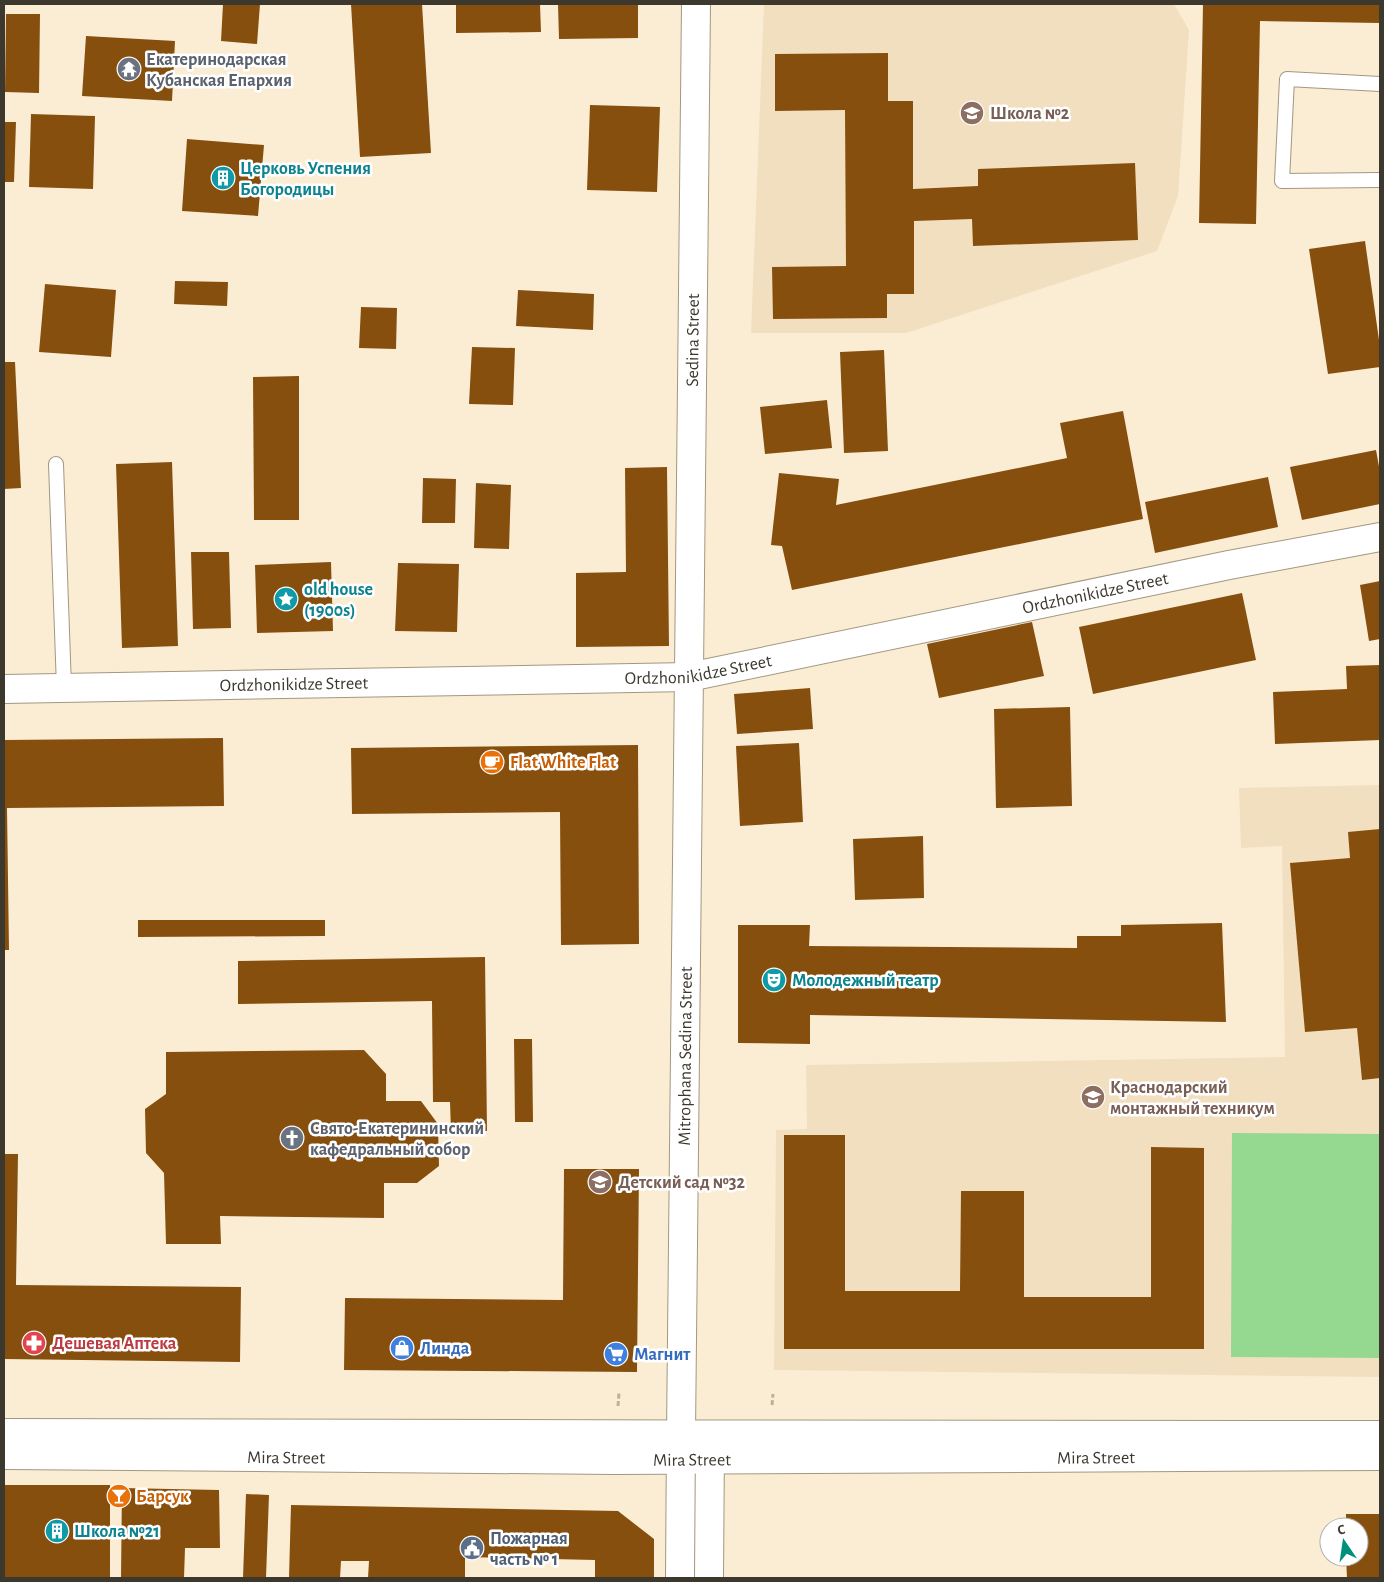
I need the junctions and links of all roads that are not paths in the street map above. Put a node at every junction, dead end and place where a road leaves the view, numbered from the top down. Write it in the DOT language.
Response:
graph roads {
  1 [pos="696,4"];
  2 [pos="1380,84"];
  3 [pos="1380,180"];
  4 [pos="56,464"];
  5 [pos="1380,536"];
  6 [pos="689,677"];
  7 [pos="64,687"];
  8 [pos="4,689"];
  9 [pos="4,1433"];
  10 [pos="1380,1435"];
  11 [pos="680,1447"];
  12 [pos="710,1447"];
  13 [pos="4,1455"];
  14 [pos="1380,1456"];
  15 [pos="680,1578"];
  16 [pos="709,1578"];
  1 -- 6 [label="main road, Sedina Street"];
  2 -- 3 [label="lane"];
  4 -- 7 [label="lane"];
  5 -- 6 [label="main road, Ordzhonikidze Street"];
  6 -- 7 [label="main road, Ordzhonikidze Street"];
  6 -- 11 [label="main road, Mitrophana Sedina Street"];
  7 -- 8 [label="main road, Ordzhonikidze Street"];
  9 -- 11 [label="main road, Mira Street"];
  10 -- 12 [label="main road, Mira Street"];
  11 -- 12 [label="main road, Mira Street"];
  11 -- 13 [label="main road, Mira Street"];
  11 -- 15 [label="main road"];
  12 -- 14 [label="main road, Mira Street"];
  12 -- 16 [label="main road"];
}
